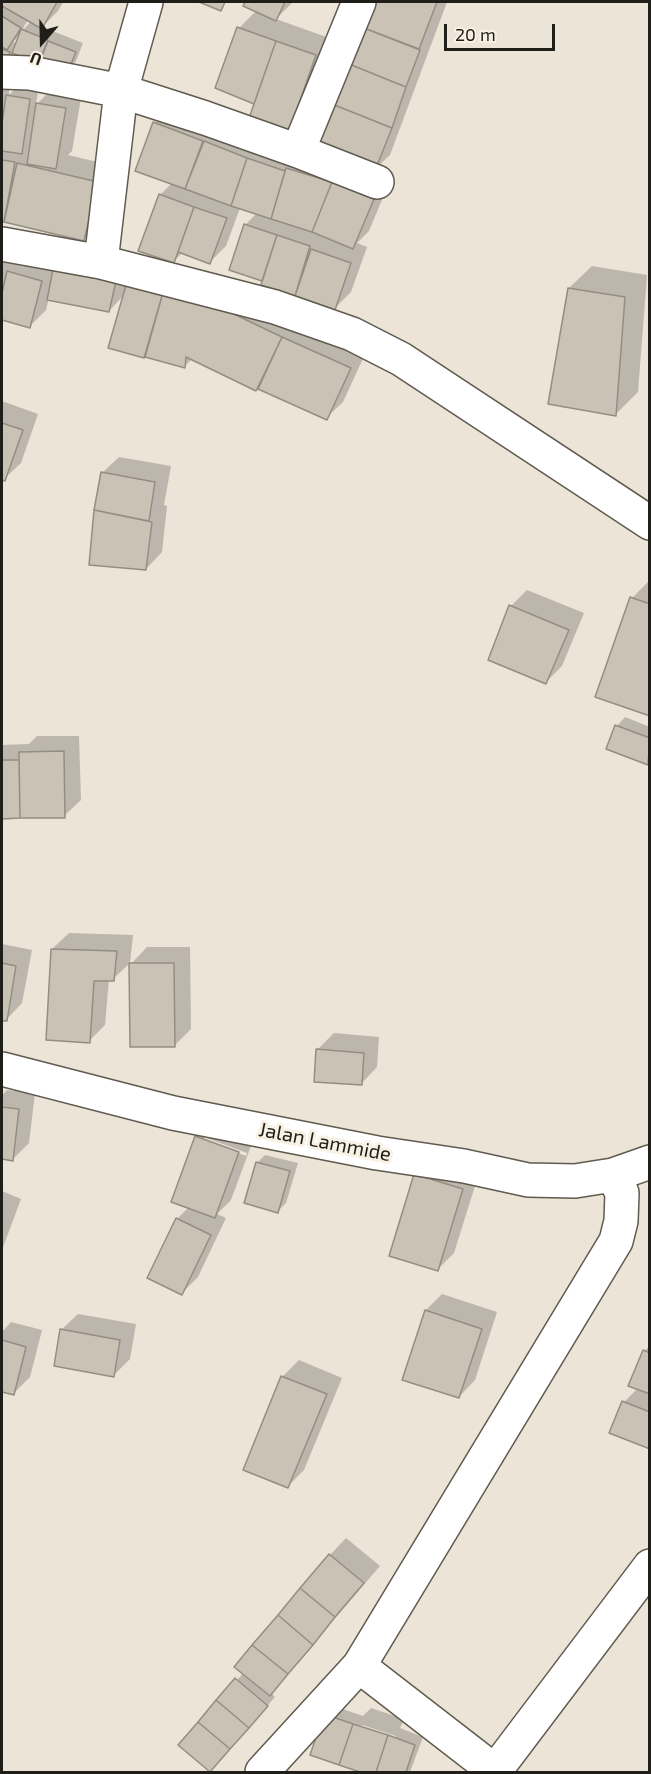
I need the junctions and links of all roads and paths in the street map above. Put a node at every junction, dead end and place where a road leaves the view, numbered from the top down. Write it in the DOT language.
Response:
graph roads {
  1 [pos="146,2"];
  2 [pos="359,2"];
  3 [pos="2,72"];
  4 [pos="121,91"];
  5 [pos="298,151"];
  6 [pos="377,182"];
  7 [pos="2,244"];
  8 [pos="101,262"];
  9 [pos="650,524"];
  10 [pos="2,1069"];
  11 [pos="650,1162"];
  12 [pos="613,1175"];
  13 [pos="650,1566"];
  14 [pos="359,1666"];
  15 [pos="496,1772"];
  16 [pos="262,1773"];
  1 -- 4 [label="street"];
  2 -- 5 [label="street"];
  3 -- 4 [label="street"];
  4 -- 5 [label="street"];
  4 -- 8 [label="street"];
  5 -- 6 [label="street"];
  7 -- 8 [label="street"];
  8 -- 9 [label="street"];
  10 -- 12 [label="street, Jalan Lammide"];
  11 -- 12 [label="street, Jalan Lammide"];
  12 -- 14 [label="street"];
  13 -- 15 [label="street"];
  14 -- 15 [label="street"];
  14 -- 16 [label="street"];
}
